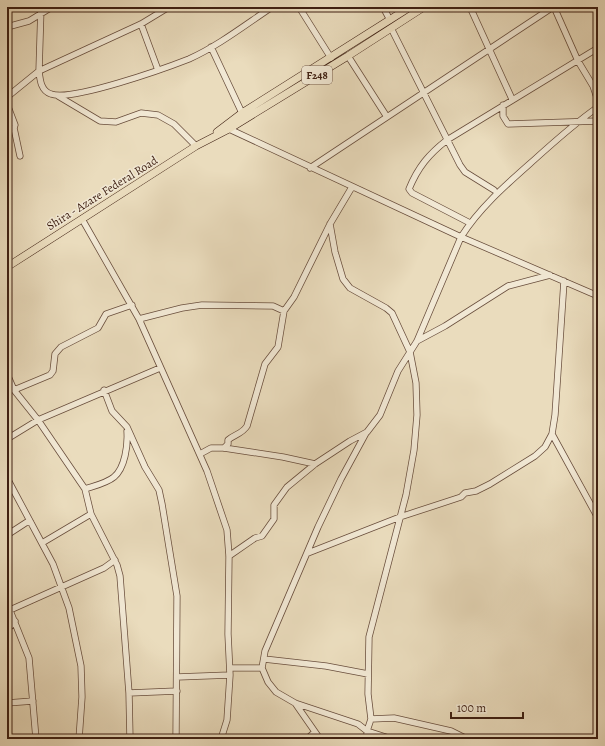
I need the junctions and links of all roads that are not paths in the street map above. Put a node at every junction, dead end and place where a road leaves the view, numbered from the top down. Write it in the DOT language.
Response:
graph roads {
  1 [pos="41,7"];
  2 [pos="52,7"];
  3 [pos="169,7"];
  4 [pos="272,7"];
  5 [pos="299,7"];
  6 [pos="383,7"];
  7 [pos="410,7"];
  8 [pos="424,7"];
  9 [pos="470,7"];
  10 [pos="554,7"];
  11 [pos="41,14"];
  12 [pos="390,20"];
  13 [pos="141,24"];
  14 [pos="7,27"];
  15 [pos="391,28"];
  16 [pos="211,47"];
  17 [pos="598,48"];
  18 [pos="488,50"];
  19 [pos="348,56"];
  20 [pos="331,58"];
  21 [pos="578,61"];
  22 [pos="158,70"];
  23 [pos="39,71"];
  24 [pos="423,93"];
  25 [pos="58,96"];
  26 [pos="7,97"];
  27 [pos="512,99"];
  28 [pos="598,101"];
  29 [pos="7,104"];
  30 [pos="503,105"];
  31 [pos="598,107"];
  32 [pos="242,113"];
  33 [pos="387,117"];
  34 [pos="576,122"];
  35 [pos="598,122"];
  36 [pos="230,129"];
  37 [pos="209,139"];
  38 [pos="447,140"];
  39 [pos="196,146"];
  40 [pos="20,156"];
  41 [pos="310,168"];
  42 [pos="352,187"];
  43 [pos="494,190"];
  44 [pos="82,218"];
  45 [pos="470,223"];
  46 [pos="330,224"];
  47 [pos="461,237"];
  48 [pos="7,267"];
  49 [pos="550,275"];
  50 [pos="564,281"];
  51 [pos="598,296"];
  52 [pos="132,305"];
  53 [pos="284,310"];
  54 [pos="139,319"];
  55 [pos="417,341"];
  56 [pos="410,352"];
  57 [pos="160,368"];
  58 [pos="7,374"];
  59 [pos="14,390"];
  60 [pos="104,390"];
  61 [pos="38,420"];
  62 [pos="127,427"];
  63 [pos="367,432"];
  64 [pos="552,434"];
  65 [pos="7,439"];
  66 [pos="224,448"];
  67 [pos="200,454"];
  68 [pos="315,464"];
  69 [pos="7,478"];
  70 [pos="84,489"];
  71 [pos="91,514"];
  72 [pos="400,517"];
  73 [pos="598,518"];
  74 [pos="31,522"];
  75 [pos="7,535"];
  76 [pos="42,543"];
  77 [pos="308,552"];
  78 [pos="229,556"];
  79 [pos="115,560"];
  80 [pos="62,586"];
  81 [pos="7,603"];
  82 [pos="10,610"];
  83 [pos="15,621"];
  84 [pos="7,630"];
  85 [pos="264,659"];
  86 [pos="230,668"];
  87 [pos="262,668"];
  88 [pos="368,674"];
  89 [pos="230,675"];
  90 [pos="177,677"];
  91 [pos="177,691"];
  92 [pos="129,693"];
  93 [pos="33,701"];
  94 [pos="295,702"];
  95 [pos="7,703"];
  96 [pos="371,720"];
  97 [pos="367,731"];
  98 [pos="315,732"];
  99 [pos="36,739"];
  100 [pos="80,739"];
  101 [pos="130,739"];
  102 [pos="176,739"];
  103 [pos="221,739"];
  104 [pos="307,739"];
  105 [pos="320,739"];
  106 [pos="367,739"];
  107 [pos="390,739"];
  108 [pos="468,739"];
  1 -- 11 [label="street"];
  2 -- 11 [label="street"];
  3 -- 13 [label="street"];
  4 -- 16 [label="street"];
  5 -- 20 [label="street"];
  6 -- 12 [label="street"];
  7 -- 12 [label="main road, Shira - Azare Federal Road / F248"];
  8 -- 15 [label="main road, Shira - Azare Federal Road / F248"];
  9 -- 18 [label="street"];
  10 -- 18 [label="street"];
  10 -- 21 [label="street"];
  11 -- 14 [label="street"];
  11 -- 23 [label="street"];
  12 -- 20 [label="main road, Shira - Azare Federal Road / F248"];
  13 -- 22 [label="street"];
  13 -- 23 [label="street"];
  15 -- 19 [label="main road, Shira - Azare Federal Road / F248"];
  15 -- 24 [label="street"];
  16 -- 22 [label="street"];
  16 -- 32 [label="street"];
  17 -- 21 [label="street"];
  18 -- 24 [label="street"];
  18 -- 27 [label="street"];
  19 -- 33 [label="street"];
  19 -- 36 [label="main road, Shira - Azare Federal Road / F248"];
  20 -- 32 [label="main road, Shira - Azare Federal Road / F248"];
  21 -- 27 [label="street"];
  21 -- 28 [label="street"];
  22 -- 25 [label="street"];
  23 -- 25 [label="street"];
  23 -- 26 [label="street"];
  24 -- 33 [label="street"];
  24 -- 38 [label="street"];
  25 -- 39 [label="street"];
  27 -- 30 [label="street"];
  29 -- 40 [label="street"];
  30 -- 34 [label="street"];
  30 -- 38 [label="street"];
  31 -- 34 [label="street"];
  32 -- 37 [label="main road, Shira - Azare Federal Road / F248"];
  33 -- 41 [label="street"];
  34 -- 35 [label="street"];
  34 -- 45 [label="street"];
  36 -- 37 [label="main road, Shira - Azare Federal Road / F248"];
  36 -- 41 [label="street"];
  37 -- 39 [label="main road, Shira - Azare Federal Road / F248"];
  38 -- 43 [label="street"];
  38 -- 45 [label="street"];
  39 -- 44 [label="main road, Shira - Azare Federal Road / F248"];
  41 -- 42 [label="street"];
  42 -- 46 [label="street"];
  42 -- 47 [label="street"];
  44 -- 48 [label="main road, Shira - Azare Federal Road / F248"];
  44 -- 52 [label="street"];
  45 -- 47 [label="street"];
  46 -- 53 [label="street"];
  46 -- 56 [label="street"];
  47 -- 49 [label="street"];
  47 -- 55 [label="street"];
  49 -- 50 [label="street"];
  49 -- 55 [label="street"];
  50 -- 51 [label="street"];
  50 -- 64 [label="street"];
  52 -- 54 [label="street"];
  52 -- 59 [label="street"];
  53 -- 54 [label="street"];
  53 -- 66 [label="street"];
  54 -- 57 [label="street"];
  55 -- 56 [label="street"];
  56 -- 63 [label="street"];
  56 -- 72 [label="street"];
  57 -- 60 [label="street"];
  57 -- 67 [label="street"];
  58 -- 59 [label="street"];
  59 -- 61 [label="street"];
  60 -- 61 [label="street"];
  60 -- 62 [label="street"];
  61 -- 65 [label="street"];
  61 -- 70 [label="street"];
  62 -- 70 [label="street"];
  62 -- 90 [label="street"];
  63 -- 68 [label="street"];
  63 -- 77 [label="street"];
  64 -- 72 [label="street"];
  64 -- 73 [label="street"];
  66 -- 67 [label="street"];
  66 -- 68 [label="street"];
  67 -- 78 [label="street"];
  68 -- 78 [label="street"];
  69 -- 74 [label="street"];
  70 -- 71 [label="street"];
  71 -- 76 [label="street"];
  71 -- 79 [label="street"];
  72 -- 77 [label="street"];
  72 -- 88 [label="street"];
  74 -- 75 [label="street"];
  74 -- 76 [label="street"];
  76 -- 80 [label="street"];
  77 -- 85 [label="street"];
  78 -- 86 [label="street"];
  79 -- 80 [label="street"];
  79 -- 92 [label="street"];
  80 -- 82 [label="street"];
  80 -- 100 [label="street"];
  81 -- 82 [label="street"];
  82 -- 83 [label="street"];
  83 -- 84 [label="street"];
  83 -- 93 [label="street"];
  85 -- 87 [label="street"];
  85 -- 88 [label="street"];
  86 -- 87 [label="street"];
  86 -- 89 [label="street"];
  87 -- 94 [label="street"];
  88 -- 96 [label="street"];
  89 -- 90 [label="street"];
  89 -- 103 [label="street"];
  90 -- 91 [label="street"];
  91 -- 92 [label="street"];
  91 -- 102 [label="street"];
  92 -- 101 [label="street"];
  93 -- 95 [label="street"];
  93 -- 99 [label="street"];
  94 -- 97 [label="street"];
  94 -- 98 [label="street"];
  96 -- 97 [label="street"];
  96 -- 108 [label="street"];
  97 -- 106 [label="street"];
  97 -- 107 [label="street"];
  98 -- 104 [label="street"];
  98 -- 105 [label="street"];
}
